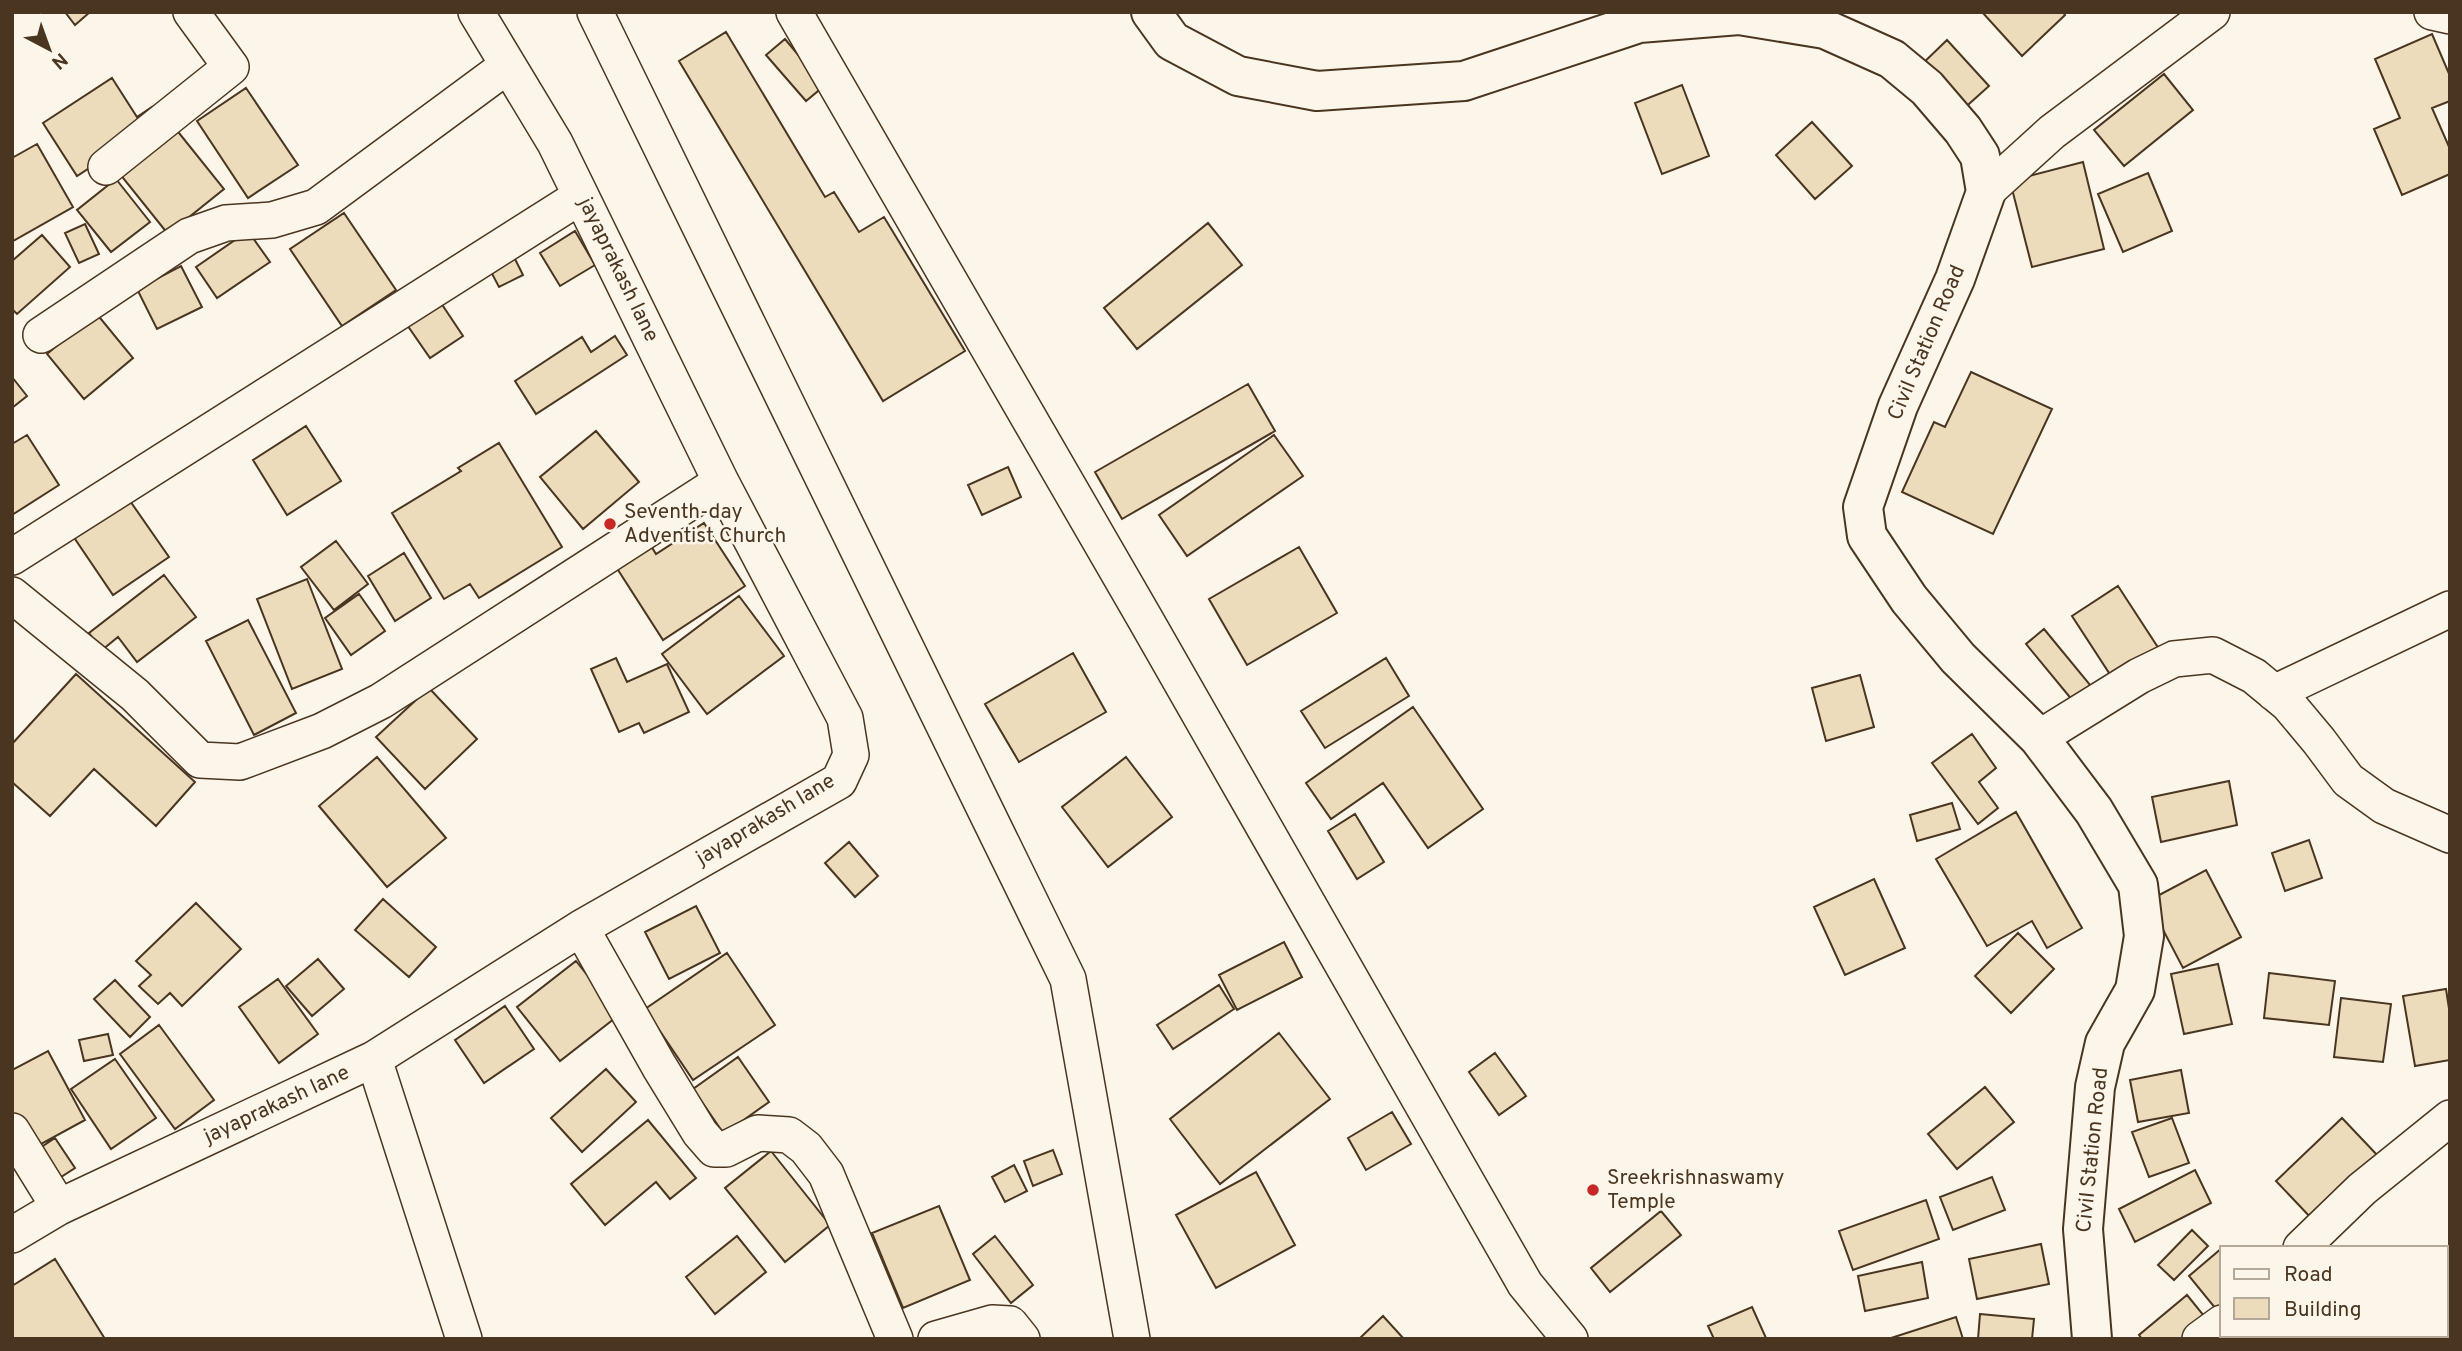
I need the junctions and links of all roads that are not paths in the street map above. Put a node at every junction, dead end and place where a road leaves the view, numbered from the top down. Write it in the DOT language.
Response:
graph roads {
  1 [pos="191,12"];
  2 [pos="476,12"];
  3 [pos="595,12"];
  4 [pos="793,12"];
  5 [pos="1151,12"];
  6 [pos="2213,12"];
  7 [pos="2432,12"];
  8 [pos="2450,16"];
  9 [pos="507,65"];
  10 [pos="106,167"];
  11 [pos="1986,192"];
  12 [pos="581,196"];
  13 [pos="41,335"];
  14 [pos="721,482"];
  15 [pos="12,557"];
  16 [pos="12,595"];
  17 [pos="2450,609"];
  18 [pos="2274,693"];
  19 [pos="2039,738"];
  20 [pos="2450,835"];
  21 [pos="581,928"];
  22 [pos="374,1059"];
  23 [pos="2450,1118"];
  24 [pos="12,1131"];
  25 [pos="59,1207"];
  26 [pos="12,1235"];
  27 [pos="2303,1246"];
  28 [pos="2220,1324"];
  29 [pos="464,1339"];
  30 [pos="895,1339"];
  31 [pos="936,1339"];
  32 [pos="1022,1339"];
  33 [pos="1132,1339"];
  34 [pos="1570,1339"];
  35 [pos="2092,1339"];
  36 [pos="2200,1339"];
  1 -- 10 [label="street"];
  2 -- 9 [label="street, jayaprakash lane"];
  3 -- 33 [label="street"];
  4 -- 34 [label="street"];
  5 -- 11 [label="main road, Civil Station Road"];
  6 -- 11 [label="street"];
  7 -- 8 [label="street"];
  9 -- 12 [label="street, jayaprakash lane"];
  9 -- 13 [label="street"];
  11 -- 19 [label="main road, Civil Station Road"];
  12 -- 14 [label="street, jayaprakash lane"];
  12 -- 15 [label="street"];
  14 -- 16 [label="street"];
  14 -- 21 [label="street, jayaprakash lane"];
  17 -- 18 [label="street"];
  18 -- 19 [label="street"];
  18 -- 20 [label="street"];
  19 -- 35 [label="main road, Civil Station Road"];
  21 -- 22 [label="street, jayaprakash lane"];
  21 -- 30 [label="street"];
  22 -- 25 [label="street, jayaprakash lane"];
  22 -- 29 [label="street"];
  23 -- 27 [label="street"];
  24 -- 25 [label="street"];
  25 -- 26 [label="street, jayaprakash lane"];
  28 -- 36 [label="street"];
  31 -- 32 [label="street"];
}
